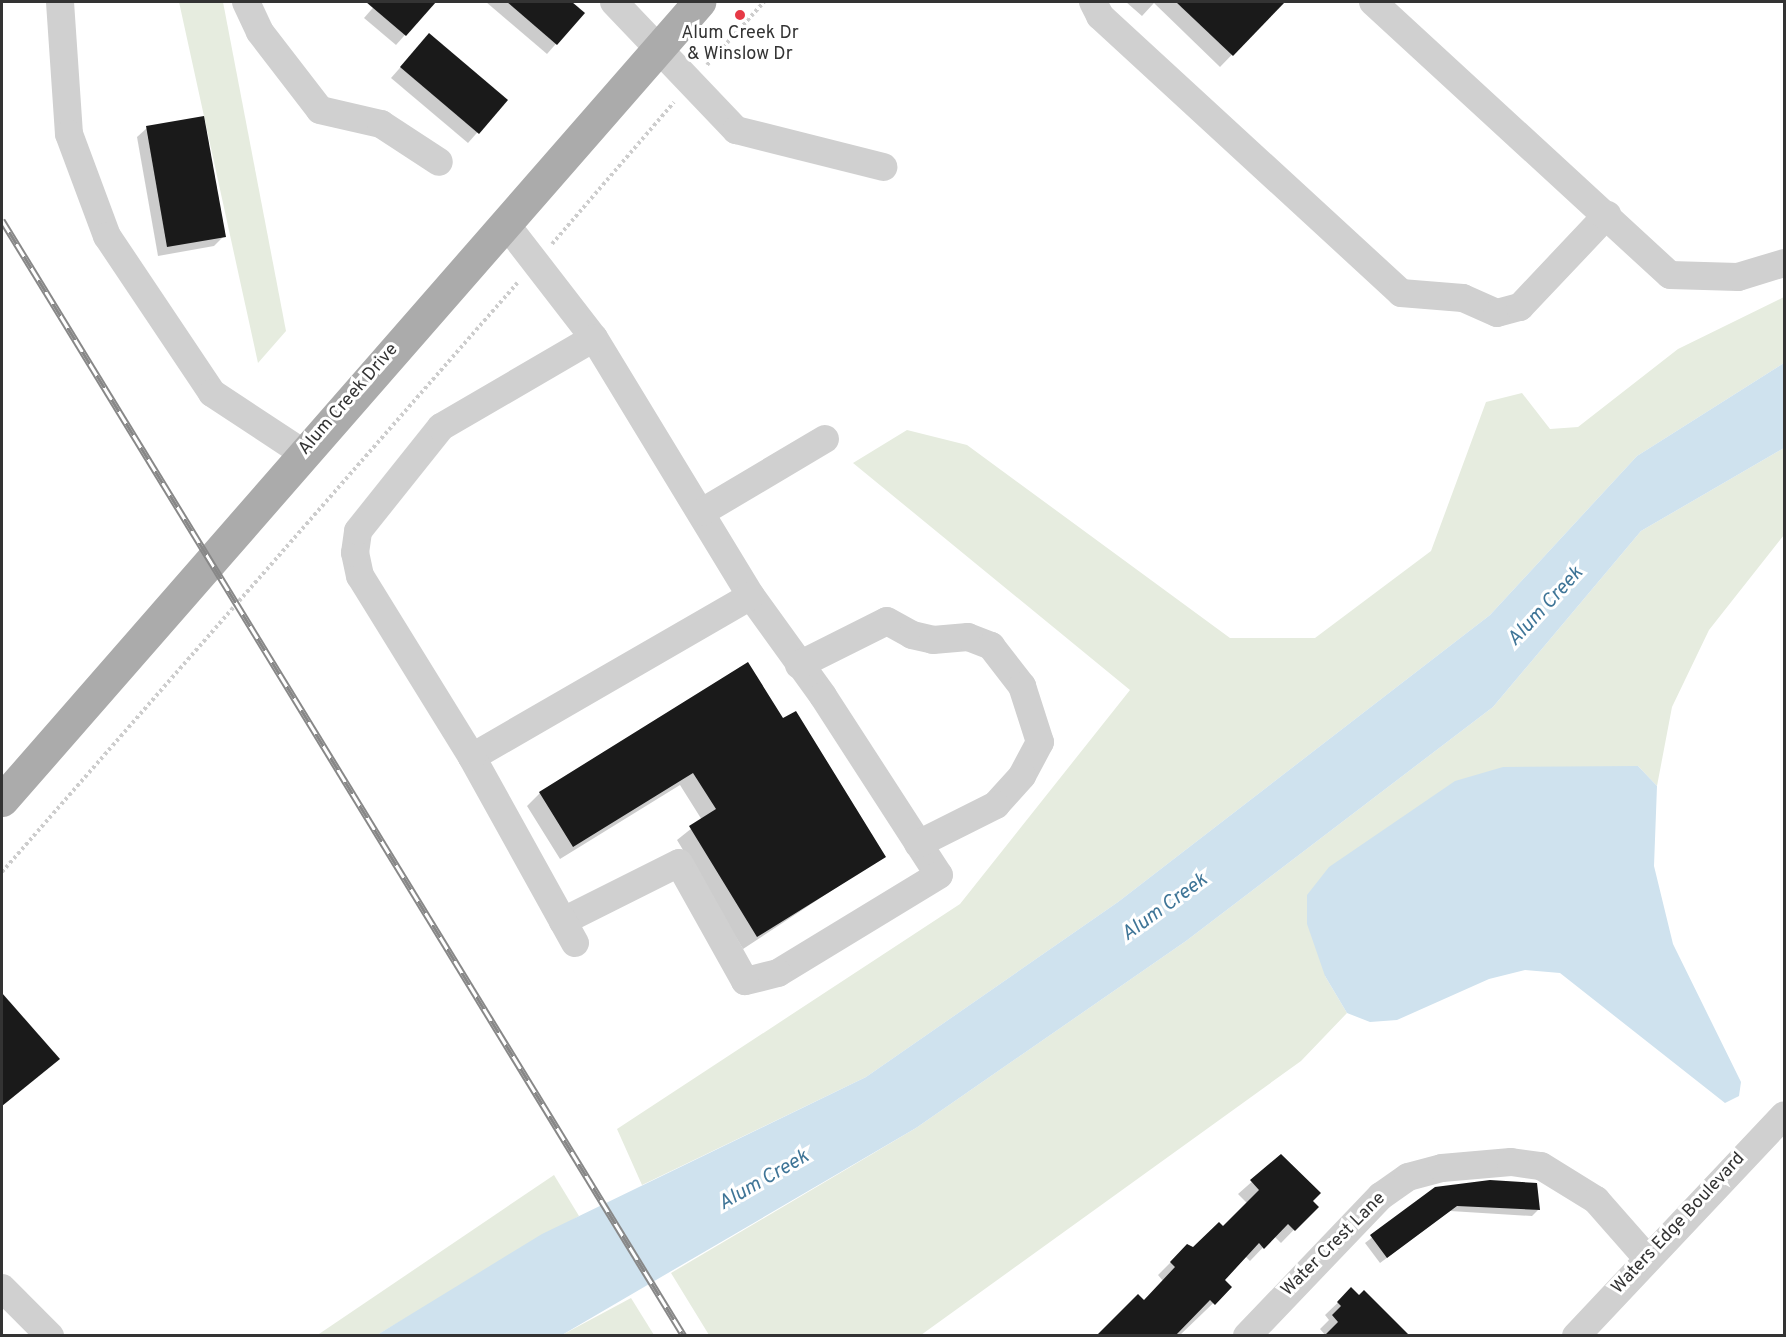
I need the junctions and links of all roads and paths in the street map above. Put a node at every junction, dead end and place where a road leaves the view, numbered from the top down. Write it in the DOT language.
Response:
graph roads {
  1 [pos="60,2"];
  2 [pos="246,2"];
  3 [pos="614,2"];
  4 [pos="699,2"];
  5 [pos="764,2"];
  6 [pos="1093,2"];
  7 [pos="1373,2"];
  8 [pos="661,46"];
  9 [pos="692,81"];
  10 [pos="439,162"];
  11 [pos="883,167"];
  12 [pos="1607,215"];
  13 [pos="506,223"];
  14 [pos="538,260"];
  15 [pos="1785,263"];
  16 [pos="594,338"];
  17 [pos="825,439"];
  18 [pos="303,453"];
  19 [pos="702,512"];
  20 [pos="752,596"];
  21 [pos="799,665"];
  22 [pos="472,757"];
  23 [pos="2,800"];
  24 [pos="918,844"];
  25 [pos="2,872"];
  26 [pos="1785,1115"];
  27 [pos="1647,1258"];
  28 [pos="2,1288"];
  29 [pos="50,1335"];
  30 [pos="1247,1335"];
  31 [pos="1576,1335"];
  1 -- 18 [label="street"];
  2 -- 10 [label="street"];
  3 -- 8 [label="street"];
  4 -- 8 [label="main road, Alum Creek Drive"];
  5 -- 9 [label="path"];
  6 -- 12 [label="street"];
  7 -- 12 [label="street"];
  8 -- 9 [label="street"];
  8 -- 13 [label="main road, Alum Creek Drive"];
  9 -- 11 [label="street"];
  9 -- 14 [label="path"];
  12 -- 15 [label="street"];
  13 -- 14 [label="street"];
  13 -- 18 [label="main road, Alum Creek Drive"];
  14 -- 16 [label="street"];
  14 -- 25 [label="path"];
  16 -- 19 [label="street"];
  16 -- 22 [label="street"];
  17 -- 19 [label="street"];
  18 -- 23 [label="main road, Alum Creek Drive"];
  19 -- 20 [label="street"];
  20 -- 21 [label="street"];
  20 -- 22 [label="street"];
  21 -- 24 [label="street"];
  21 -- 24 [label="street"];
  22 -- 24 [label="street"];
  26 -- 27 [label="street, Waters Edge Boulevard"];
  27 -- 30 [label="street, Water Crest Lane"];
  27 -- 31 [label="street, Waters Edge Boulevard"];
  28 -- 29 [label="street"];
}
